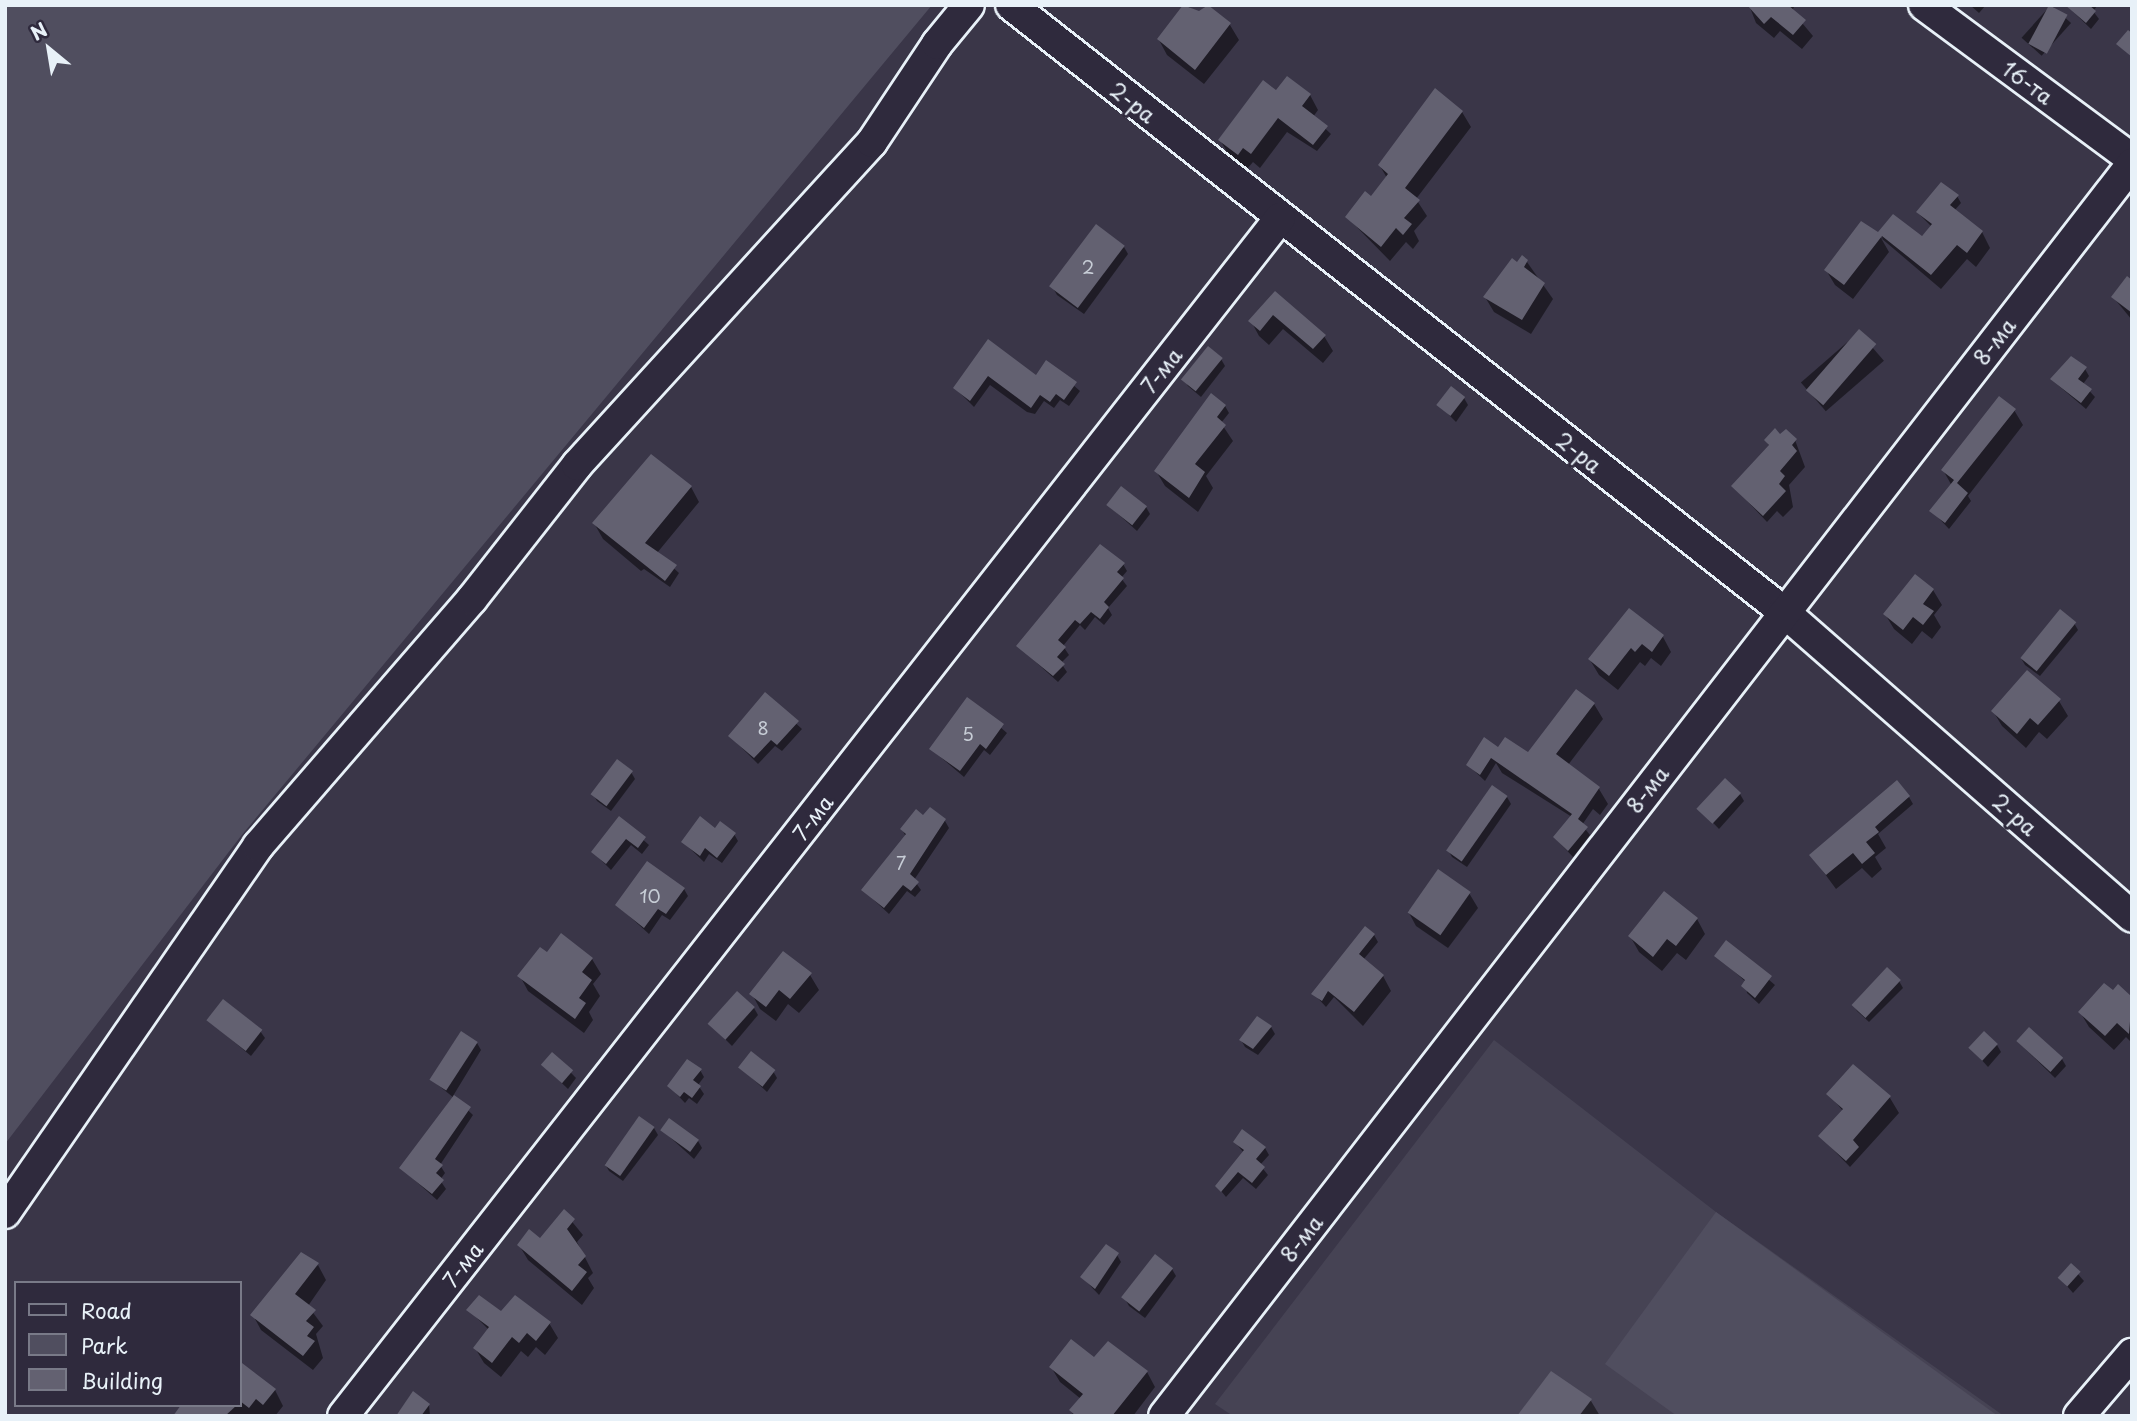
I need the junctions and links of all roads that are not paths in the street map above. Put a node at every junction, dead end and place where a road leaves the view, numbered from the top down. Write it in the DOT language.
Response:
graph roads {
  1 [pos="969,5"];
  2 [pos="1011,5"];
  3 [pos="1924,5"];
  4 [pos="2132,159"];
  5 [pos="2132,164"];
  6 [pos="1280,218"];
  7 [pos="1783,611"];
  8 [pos="2132,917"];
  9 [pos="5,1213"];
  10 [pos="2132,1354"];
  11 [pos="343,1416"];
  12 [pos="1165,1416"];
  13 [pos="2079,1416"];
  1 -- 9 [label="street"];
  2 -- 6 [label="street, 2-ра"];
  3 -- 4 [label="street, 16-та"];
  5 -- 7 [label="street, 8-ма"];
  6 -- 7 [label="street, 2-ра"];
  6 -- 11 [label="street, 7-ма"];
  7 -- 8 [label="street, 2-ра"];
  7 -- 12 [label="street, 8-ма"];
  10 -- 13 [label="street"];
}
